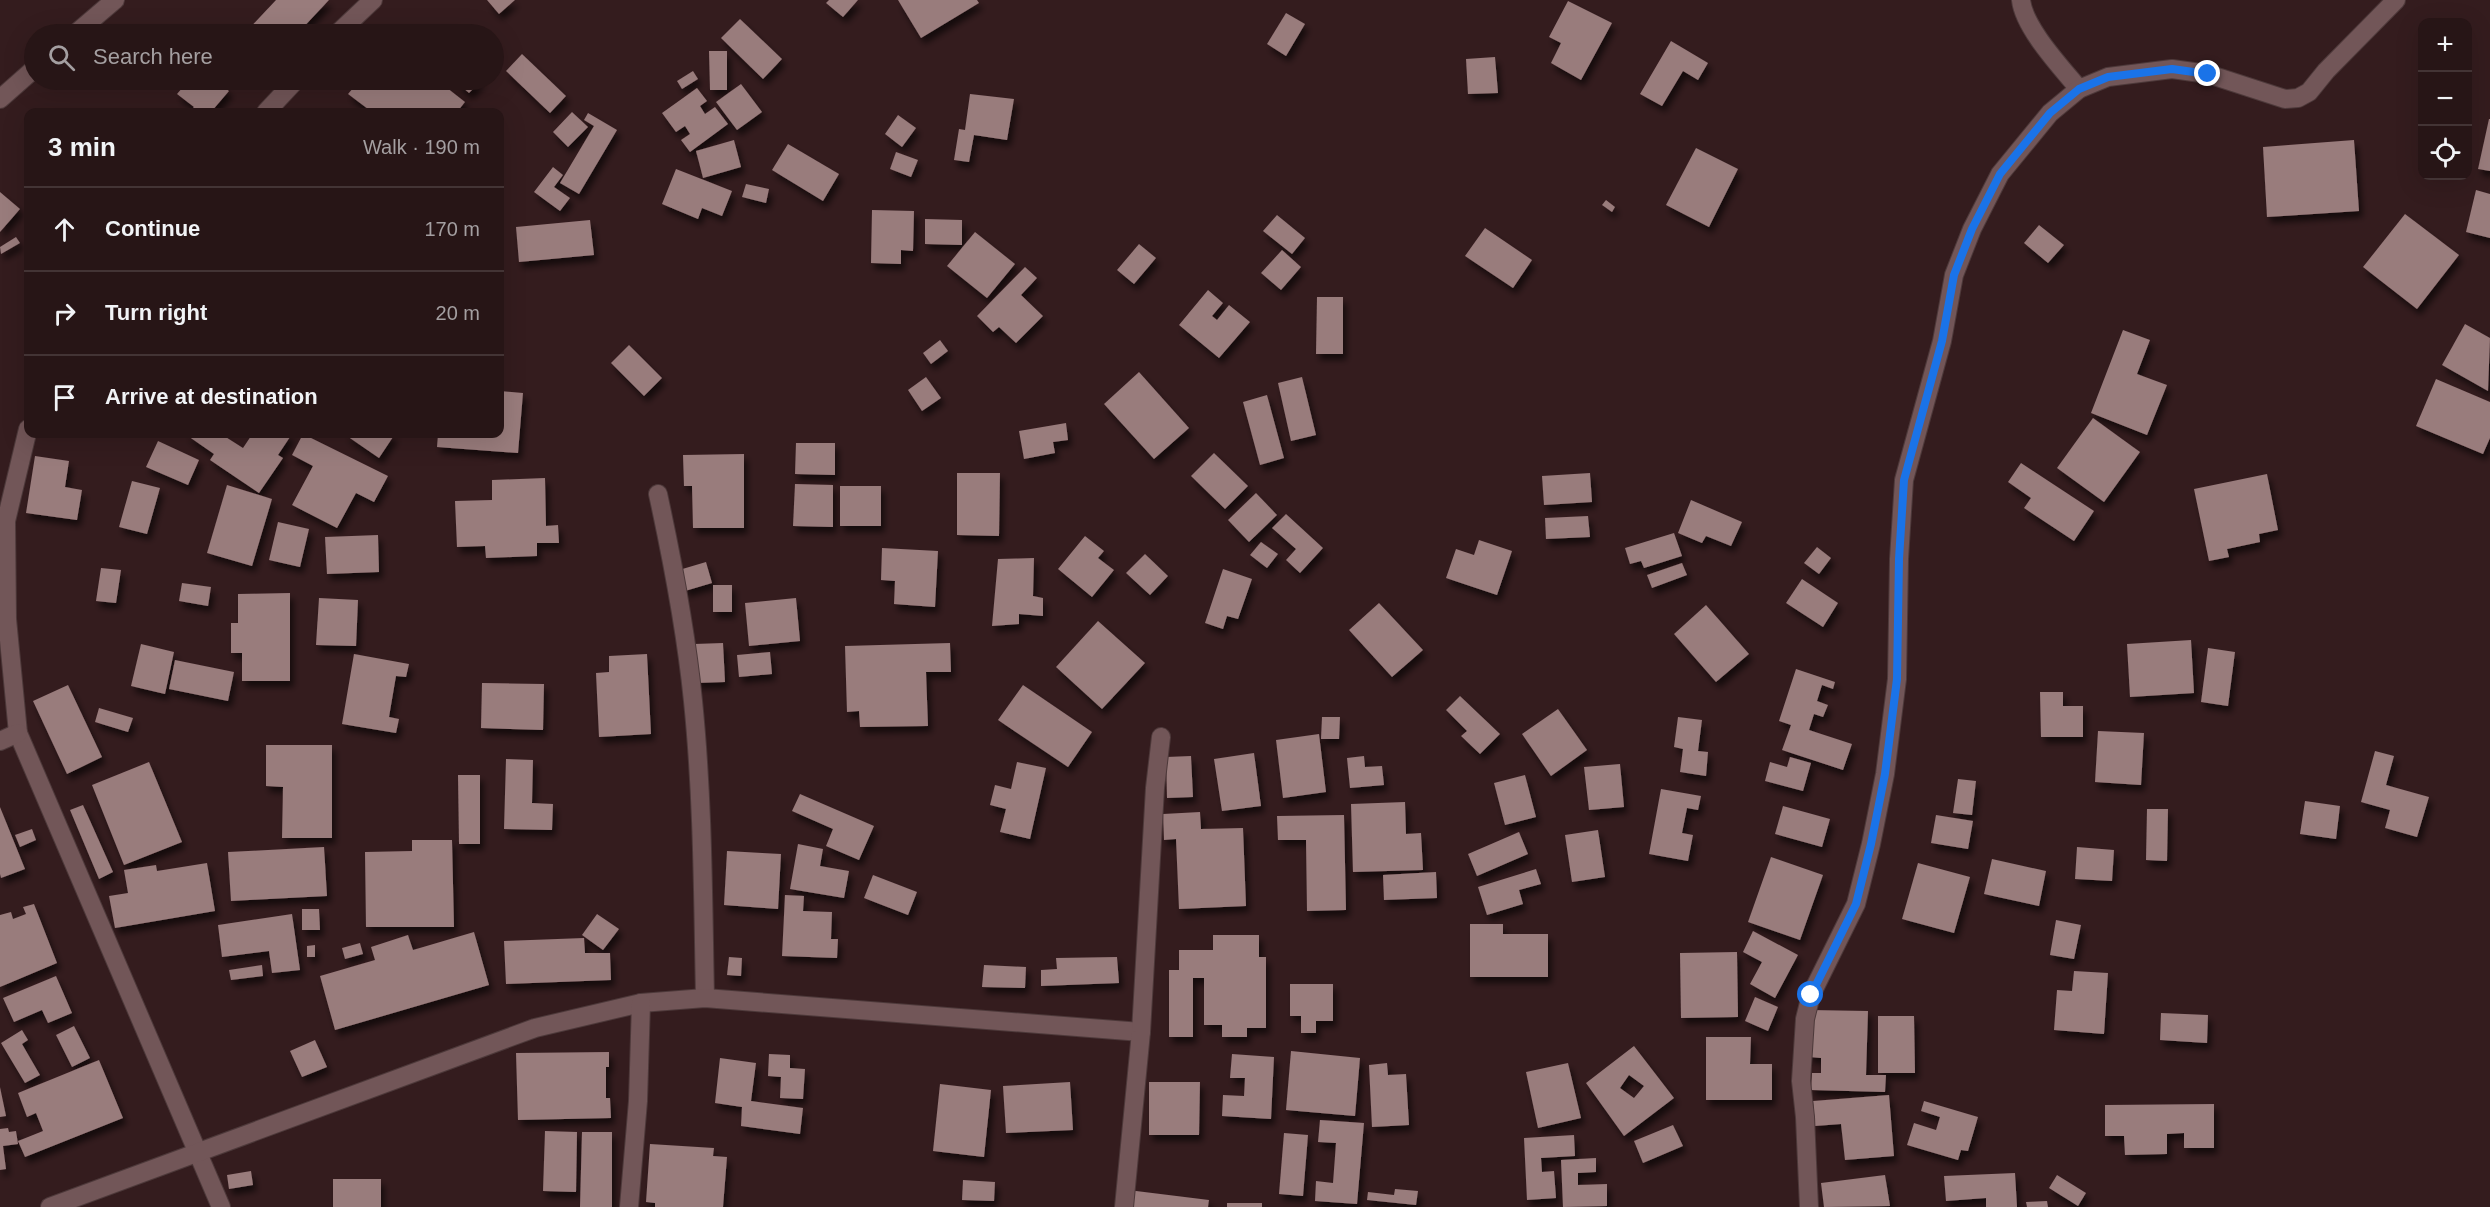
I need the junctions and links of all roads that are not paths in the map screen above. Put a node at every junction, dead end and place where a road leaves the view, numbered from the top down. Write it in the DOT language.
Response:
graph roads {
  1 [pos="115,0"];
  2 [pos="373,0"];
  3 [pos="2021,0"];
  4 [pos="2396,0"];
  5 [pos="87,24"];
  6 [pos="348,24"];
  7 [pos="24,78"];
  8 [pos="2079,89"];
  9 [pos="287,90"];
  10 [pos="0,99"];
  11 [pos="270,108"];
  12 [pos="26,438"];
  13 [pos="658,494"];
  14 [pos="18,733"];
  15 [pos="1161,737"];
  16 [pos="0,741"];
  17 [pos="705,998"];
  18 [pos="641,1004"];
  19 [pos="1141,1032"];
  20 [pos="199,1151"];
  21 [pos="50,1207"];
  22 [pos="221,1207"];
  23 [pos="628,1207"];
  24 [pos="1124,1207"];
  25 [pos="1809,1207"];
  1 -- 5 [label="street"];
  2 -- 6 [label="street"];
  3 -- 8 [label="street"];
  4 -- 8 [label="street"];
  7 -- 10 [label="street"];
  8 -- 25 [label="street"];
  9 -- 11 [label="street"];
  12 -- 14 [label="street"];
  13 -- 17 [label="street"];
  14 -- 16 [label="street"];
  14 -- 20 [label="street"];
  15 -- 19 [label="street"];
  17 -- 18 [label="street"];
  17 -- 19 [label="street"];
  18 -- 20 [label="street"];
  18 -- 23 [label="street"];
  19 -- 24 [label="street"];
  20 -- 21 [label="street"];
  20 -- 22 [label="street"];
}
